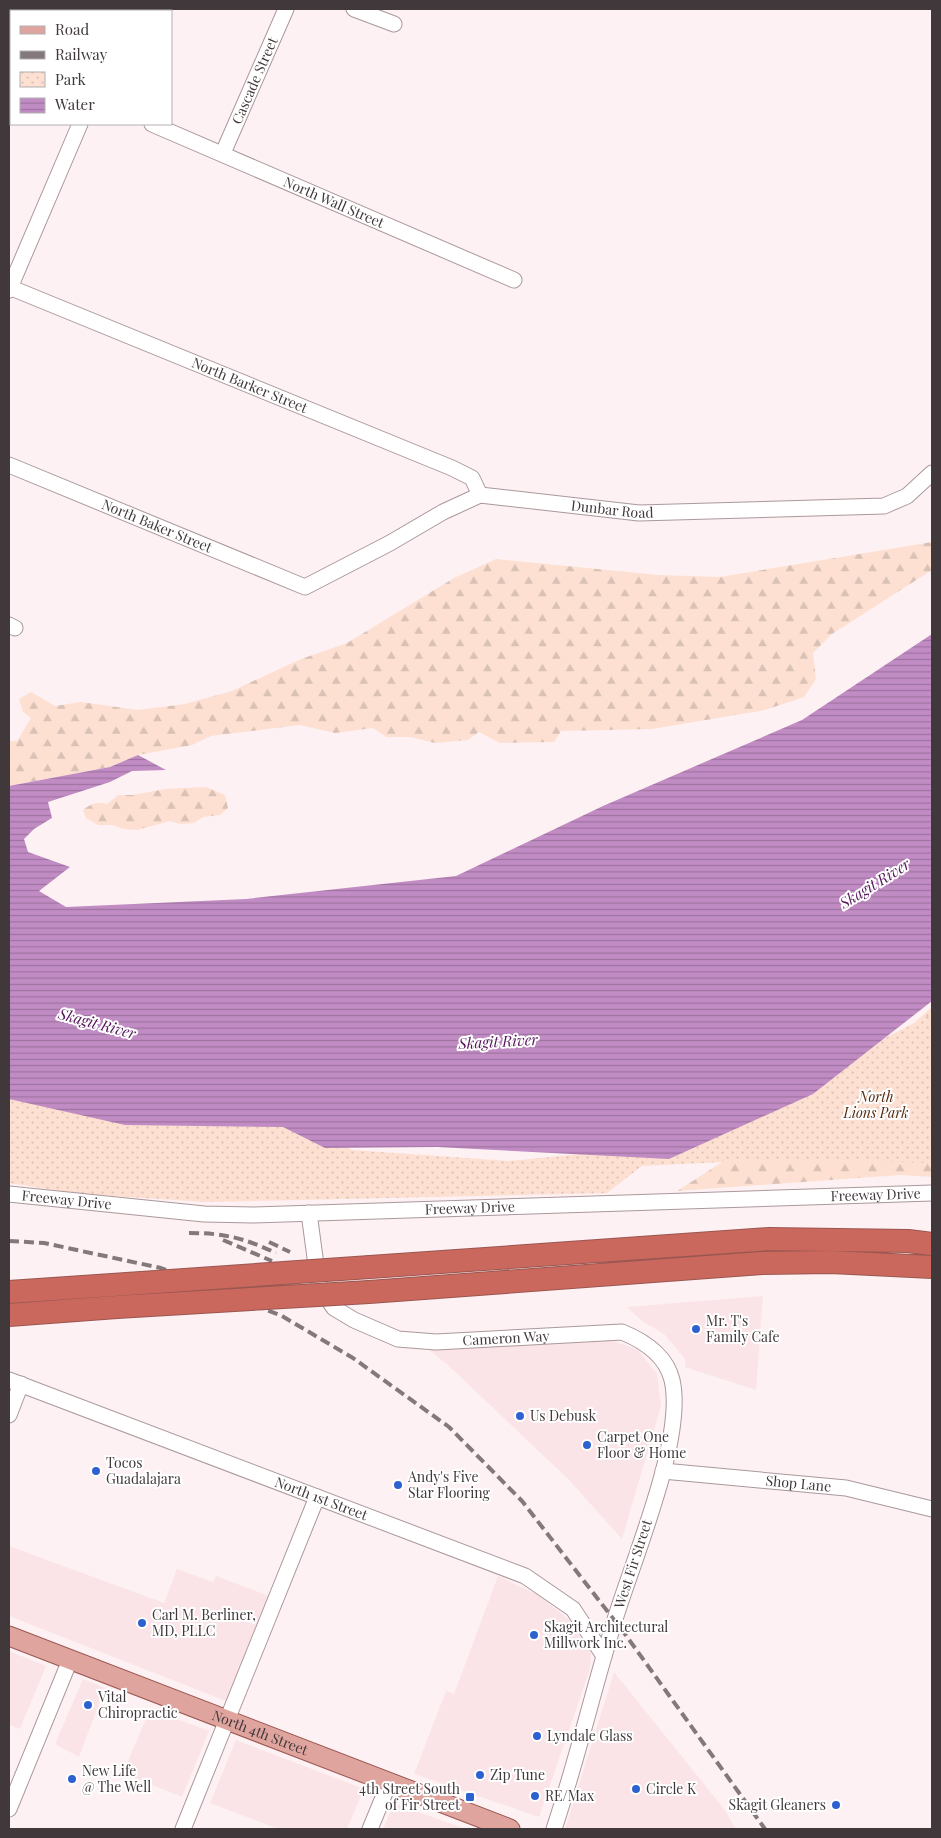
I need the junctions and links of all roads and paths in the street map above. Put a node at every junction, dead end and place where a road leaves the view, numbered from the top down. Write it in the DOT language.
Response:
graph roads {
  1 [pos="286,9"];
  2 [pos="354,9"];
  3 [pos="394,24"];
  4 [pos="80,125"];
  5 [pos="154,125"];
  6 [pos="224,153"];
  7 [pos="514,280"];
  8 [pos="9,288"];
  9 [pos="9,465"];
  10 [pos="932,473"];
  11 [pos="480,495"];
  12 [pos="932,1193"];
  13 [pos="9,1194"];
  14 [pos="309,1213"];
  15 [pos="932,1244"];
  16 [pos="932,1267"];
  17 [pos="9,1292"];
  18 [pos="9,1314"];
  19 [pos="15,1382"];
  20 [pos="9,1415"];
  21 [pos="663,1471"];
  22 [pos="317,1497"];
  23 [pos="932,1509"];
  24 [pos="9,1636"];
  25 [pos="604,1656"];
  26 [pos="70,1660"];
  27 [pos="228,1721"];
  28 [pos="389,1783"];
  29 [pos="9,1809"];
  30 [pos="183,1829"];
  31 [pos="370,1829"];
  32 [pos="510,1829"];
  33 [pos="554,1829"];
  1 -- 6 [label="street, Cascade Street"];
  2 -- 3 [label="street"];
  4 -- 8 [label="street"];
  5 -- 6 [label="street, North Wall Street"];
  6 -- 7 [label="street, North Wall Street"];
  8 -- 11 [label="street, North Barker Street"];
  9 -- 11 [label="street, North Baker Street"];
  10 -- 11 [label="street, Dunbar Road"];
  12 -- 14 [label="street, Freeway Drive"];
  13 -- 14 [label="street, Freeway Drive"];
  14 -- 21 [label="street, Cameron Way"];
  15 -- 17 [label="highway, bridge"];
  16 -- 18 [label="highway, bridge"];
  19 -- 20 [label="street"];
  19 -- 22 [label="street, North 1st Street"];
  21 -- 23 [label="street, Shop Lane"];
  21 -- 25 [label="street, West Fir Street"];
  22 -- 25 [label="street, North 1st Street"];
  22 -- 27 [label="street"];
  24 -- 26 [label="main road, North 4th Street"];
  25 -- 33 [label="street, West Fir Street"];
  26 -- 27 [label="main road, North 4th Street"];
  26 -- 29 [label="street"];
  27 -- 28 [label="main road, North 4th Street"];
  27 -- 30 [label="street"];
  28 -- 31 [label="street"];
  28 -- 32 [label="main road, North 4th Street"];
}
